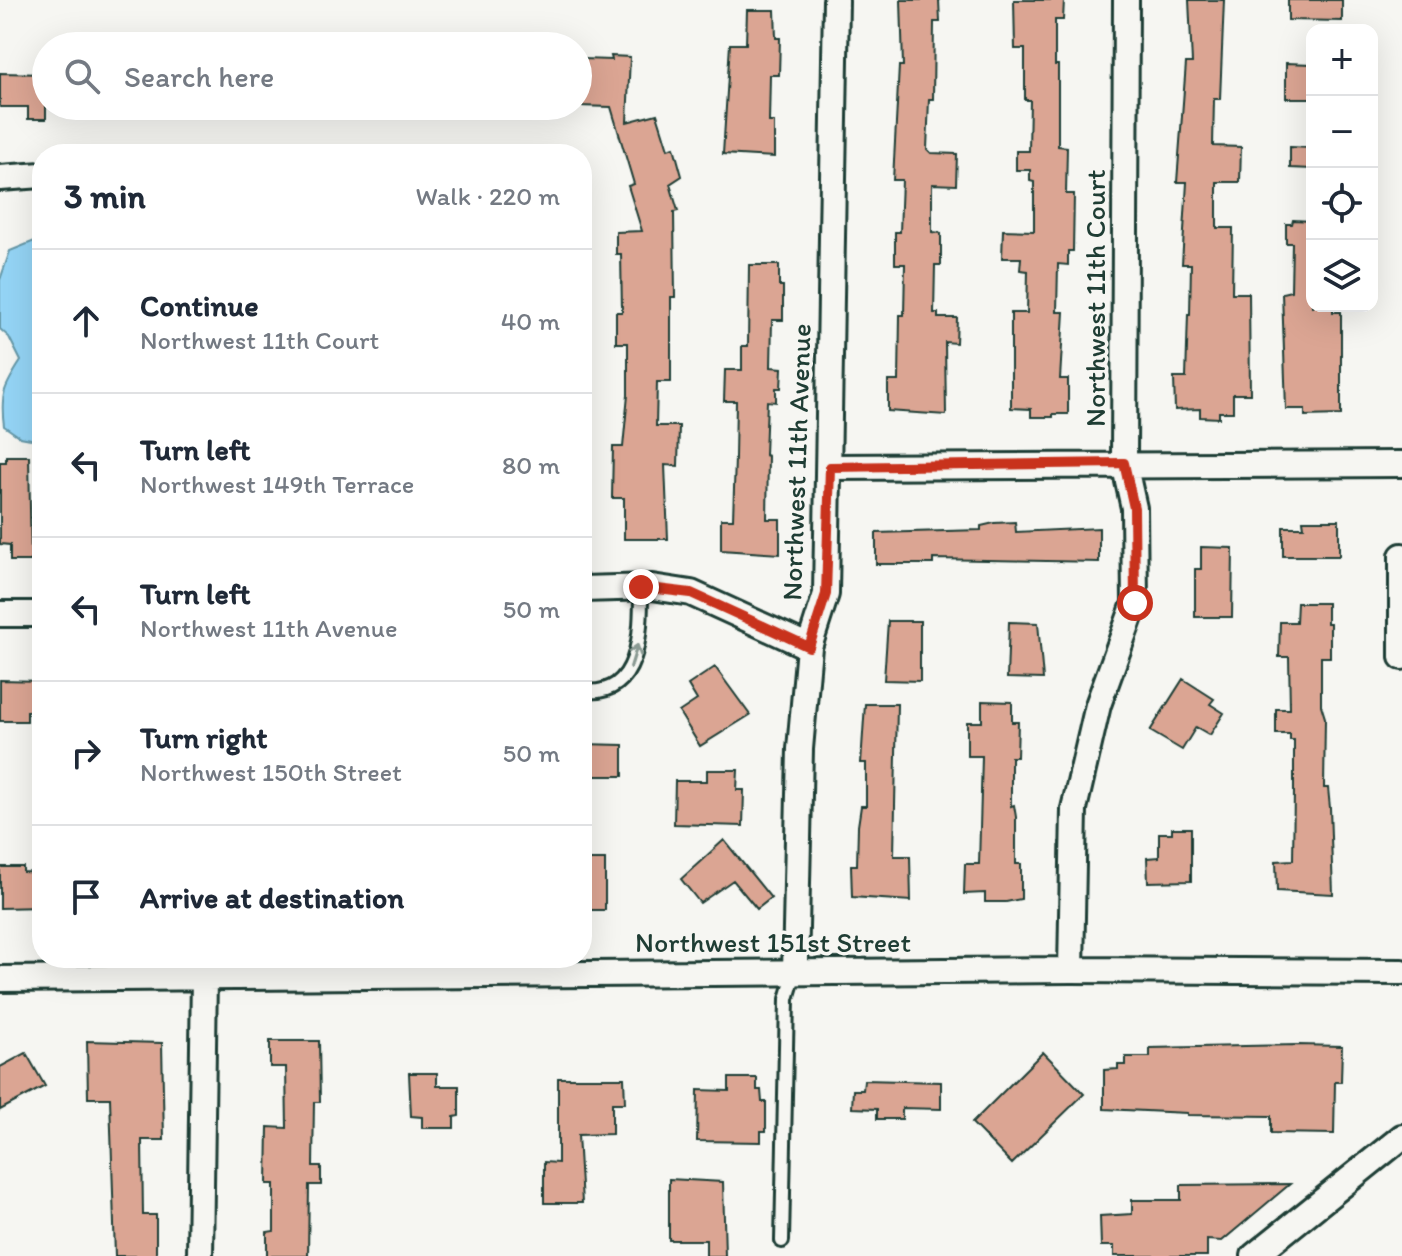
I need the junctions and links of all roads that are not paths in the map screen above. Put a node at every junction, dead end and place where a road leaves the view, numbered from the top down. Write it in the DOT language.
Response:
graph roads {
  1 [pos="836,0"];
  2 [pos="1126,0"];
  3 [pos="32,176"];
  4 [pos="0,178"];
  5 [pos="1124,463"];
  6 [pos="1402,464"];
  7 [pos="830,467"];
  8 [pos="1402,571"];
  9 [pos="641,587"];
  10 [pos="592,589"];
  11 [pos="0,614"];
  12 [pos="32,614"];
  13 [pos="809,647"];
  14 [pos="1402,657"];
  15 [pos="592,691"];
  16 [pos="1071,970"];
  17 [pos="795,972"];
  18 [pos="1402,972"];
  19 [pos="204,977"];
  20 [pos="0,979"];
  21 [pos="1402,1137"];
  22 [pos="782,1241"];
  23 [pos="200,1256"];
  24 [pos="1254,1256"];
  1 -- 7 [label="street, Northwest 11th Avenue"];
  2 -- 5 [label="street, Northwest 11th Court"];
  3 -- 4 [label="street"];
  5 -- 6 [label="street"];
  5 -- 7 [label="street"];
  5 -- 16 [label="street, Northwest 11th Court"];
  7 -- 13 [label="street, Northwest 11th Avenue"];
  8 -- 14 [label="street"];
  9 -- 10 [label="street"];
  9 -- 13 [label="street"];
  15 -- 9 [label="lane, one-way"];
  11 -- 12 [label="street"];
  13 -- 17 [label="street, Northwest 11th Avenue"];
  16 -- 17 [label="street, Northwest 151st Street"];
  16 -- 18 [label="street, Northwest 151st Street"];
  17 -- 19 [label="street, Northwest 151st Street"];
  17 -- 22 [label="lane"];
  19 -- 20 [label="street, Northwest 151st Street"];
  19 -- 23 [label="street"];
  21 -- 24 [label="street"];
}
